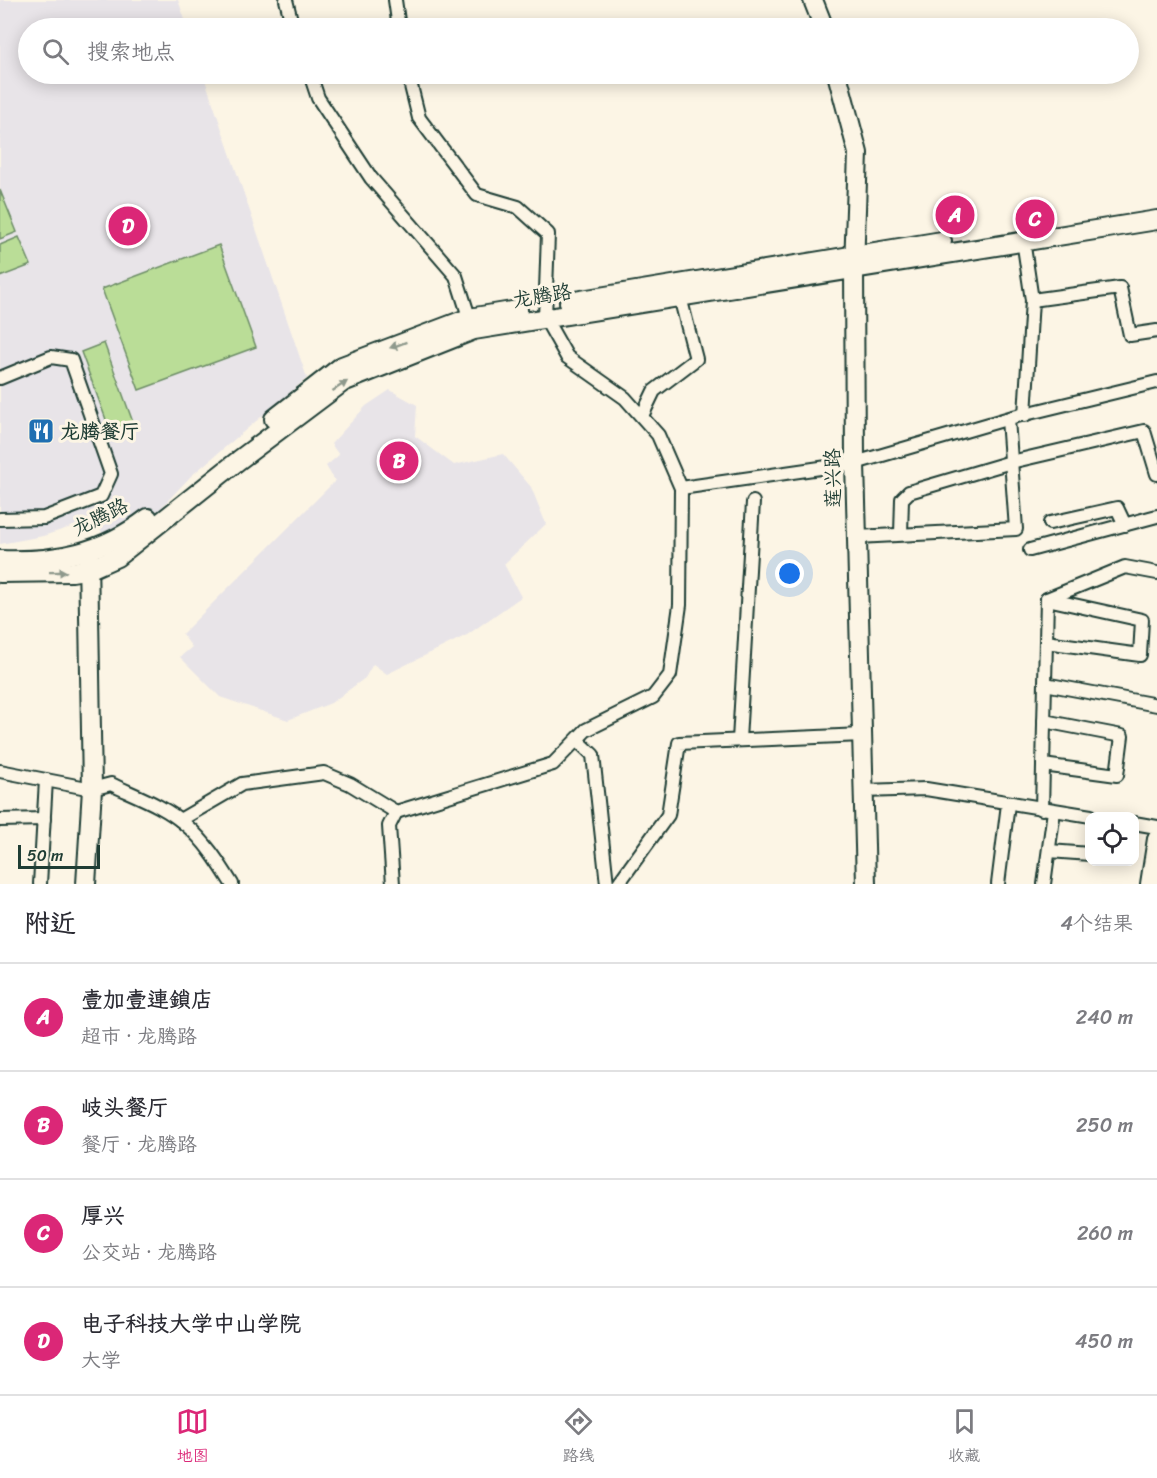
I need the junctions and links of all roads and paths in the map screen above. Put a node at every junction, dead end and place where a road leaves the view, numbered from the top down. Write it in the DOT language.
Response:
graph roads {
  1 [pos="286,0"];
  2 [pos="395,0"];
  3 [pos="813,0"];
  4 [pos="290,18"];
  5 [pos="398,18"];
  6 [pos="820,18"];
  7 [pos="313,84"];
  8 [pos="410,84"];
  9 [pos="840,84"];
  10 [pos="1157,208"];
  11 [pos="1157,220"];
  12 [pos="1023,240"];
  13 [pos="854,261"];
  14 [pos="680,297"];
  15 [pos="1032,300"];
  16 [pos="545,312"];
  17 [pos="472,324"];
  18 [pos="1157,332"];
  19 [pos="0,378"];
  20 [pos="1157,382"];
  21 [pos="1024,414"];
  22 [pos="642,416"];
  23 [pos="1008,419"];
  24 [pos="1011,462"];
  25 [pos="855,463"];
  26 [pos="1157,474"];
  27 [pos="681,488"];
  28 [pos="753,502"];
  29 [pos="1157,516"];
  30 [pos="0,519"];
  31 [pos="1050,523"];
  32 [pos="1125,525"];
  33 [pos="901,534"];
  34 [pos="857,537"];
  35 [pos="1030,550"];
  36 [pos="0,560"];
  37 [pos="89,560"];
  38 [pos="0,573"];
  39 [pos="1157,573"];
  40 [pos="1047,599"];
  41 [pos="1046,642"];
  42 [pos="1045,684"];
  43 [pos="1157,705"];
  44 [pos="1044,720"];
  45 [pos="862,735"];
  46 [pos="577,740"];
  47 [pos="739,740"];
  48 [pos="1043,765"];
  49 [pos="0,771"];
  50 [pos="46,780"];
  51 [pos="92,789"];
  52 [pos="863,791"];
  53 [pos="1008,804"];
  54 [pos="1048,810"];
  55 [pos="396,812"];
  56 [pos="1085,815"];
  57 [pos="44,819"];
  58 [pos="0,820"];
  59 [pos="180,820"];
  60 [pos="1139,824"];
  61 [pos="1157,826"];
  62 [pos="1157,839"];
  63 [pos="1049,851"];
  64 [pos="1085,854"];
  65 [pos="40,884"];
  66 [pos="86,884"];
  67 [pos="232,884"];
  68 [pos="393,884"];
  69 [pos="607,884"];
  70 [pos="618,884"];
  71 [pos="866,884"];
  72 [pos="998,884"];
  73 [pos="1044,884"];
  74 [pos="1150,884"];
  1 -- 4 [label="street"];
  2 -- 5 [label="street"];
  3 -- 6 [label="street"];
  7 -- 17 [label="street"];
  8 -- 16 [label="street"];
  9 -- 13 [label="street, 莲兴路"];
  10 -- 13 [label="street, 龙腾路"];
  11 -- 12 [label="street, 龙腾路"];
  12 -- 13 [label="street, 龙腾路"];
  12 -- 15 [label="street"];
  13 -- 14 [label="street, 龙腾路"];
  13 -- 16 [label="street, 龙腾路"];
  13 -- 25 [label="street, 莲兴路"];
  14 -- 16 [label="street, 龙腾路"];
  14 -- 22 [label="street"];
  15 -- 18 [label="street"];
  15 -- 21 [label="street"];
  16 -- 17 [label="street, 龙腾路"];
  16 -- 22 [label="street"];
  17 -- 37 [label="street, 龙腾路"];
  19 -- 30 [label="street"];
  20 -- 21 [label="street"];
  21 -- 23 [label="street"];
  22 -- 27 [label="street"];
  23 -- 24 [label="street"];
  23 -- 25 [label="street"];
  24 -- 26 [label="street"];
  24 -- 33 [label="street"];
  24 -- 33 [label="street"];
  25 -- 27 [label="street"];
  25 -- 34 [label="street, 莲兴路"];
  27 -- 46 [label="street"];
  28 -- 47 [label="street"];
  29 -- 32 [label="street"];
  31 -- 32 [label="street"];
  32 -- 35 [label="street"];
  33 -- 34 [label="street"];
  34 -- 45 [label="street, 莲兴路"];
  36 -- 37 [label="street, 龙腾路"];
  38 -- 37 [label="street, 龙腾路, one-way"];
  37 -- 51 [label="street"];
  39 -- 40 [label="street"];
  40 -- 41 [label="street"];
  40 -- 41 [label="street"];
  41 -- 42 [label="street"];
  42 -- 43 [label="street"];
  42 -- 44 [label="street"];
  44 -- 48 [label="street"];
  44 -- 48 [label="street"];
  45 -- 47 [label="street"];
  45 -- 52 [label="street, 莲兴路"];
  46 -- 55 [label="street"];
  46 -- 69 [label="street"];
  47 -- 70 [label="street"];
  48 -- 54 [label="street"];
  49 -- 50 [label="street"];
  50 -- 51 [label="street"];
  50 -- 57 [label="street"];
  51 -- 59 [label="street"];
  51 -- 66 [label="street"];
  52 -- 53 [label="street"];
  52 -- 71 [label="street, 莲兴路"];
  53 -- 54 [label="street"];
  53 -- 72 [label="street"];
  54 -- 56 [label="street"];
  54 -- 63 [label="street"];
  55 -- 59 [label="street"];
  55 -- 68 [label="street"];
  57 -- 58 [label="street"];
  57 -- 65 [label="street"];
  59 -- 67 [label="street"];
  60 -- 61 [label="street"];
  62 -- 74 [label="street"];
  63 -- 64 [label="street"];
  63 -- 73 [label="street"];
}
